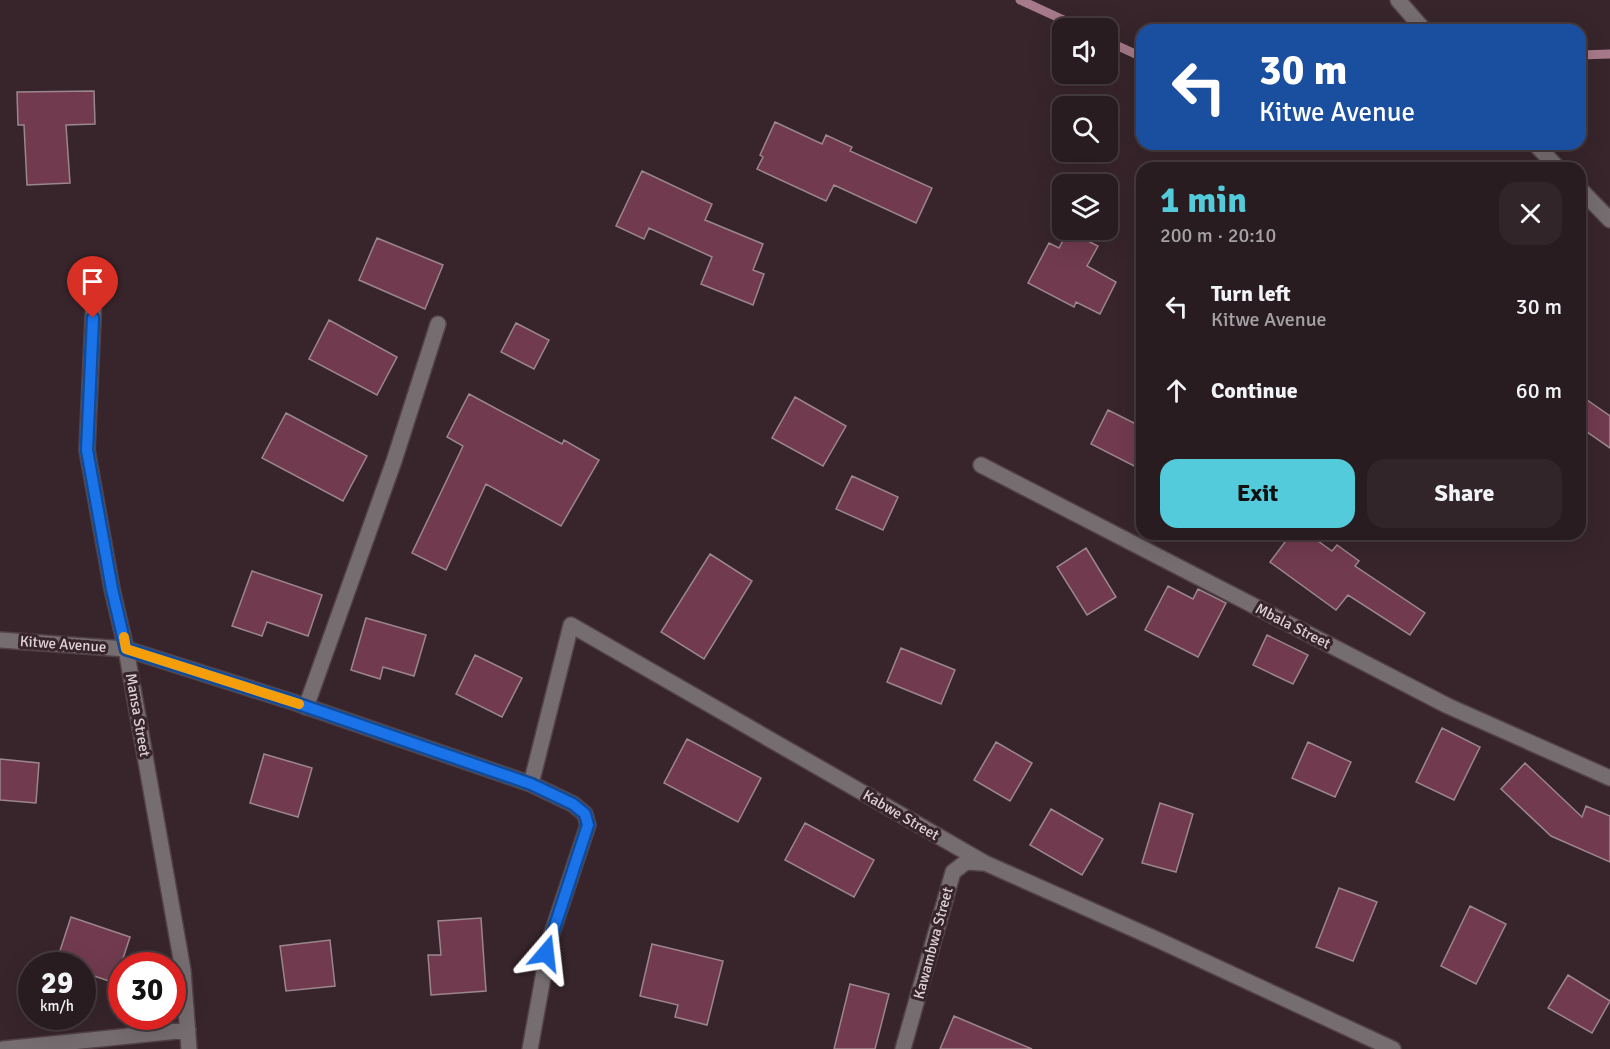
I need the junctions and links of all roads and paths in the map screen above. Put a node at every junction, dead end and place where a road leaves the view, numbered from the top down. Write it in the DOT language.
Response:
graph roads {
  1 [pos="1398,0"];
  2 [pos="1419,24"];
  3 [pos="1541,150"];
  4 [pos="1552,162"];
  5 [pos="1586,195"];
  6 [pos="1610,220"];
  7 [pos="96,275"];
  8 [pos="438,324"];
  9 [pos="981,465"];
  10 [pos="0,640"];
  11 [pos="126,649"];
  12 [pos="306,706"];
  13 [pos="1610,778"];
  14 [pos="531,784"];
  15 [pos="985,863"];
  16 [pos="188,1030"];
  17 [pos="3,1049"];
  18 [pos="189,1049"];
  19 [pos="530,1049"];
  20 [pos="903,1049"];
  21 [pos="1393,1049"];
  1 -- 2 [label="street"];
  3 -- 4 [label="street"];
  5 -- 6 [label="street"];
  7 -- 11 [label="street, Mansa Street"];
  8 -- 12 [label="street"];
  9 -- 13 [label="street, Mbala Street"];
  10 -- 11 [label="street, Kitwe Avenue"];
  11 -- 12 [label="street, Kitwe Avenue"];
  11 -- 16 [label="street, Mansa Street"];
  12 -- 14 [label="street"];
  14 -- 15 [label="street, Kabwe Street"];
  14 -- 19 [label="street"];
  15 -- 20 [label="street, Kawambwa Street"];
  15 -- 21 [label="street, Kabwe Street"];
  16 -- 17 [label="street"];
  16 -- 18 [label="street, Mansa Street"];
}
